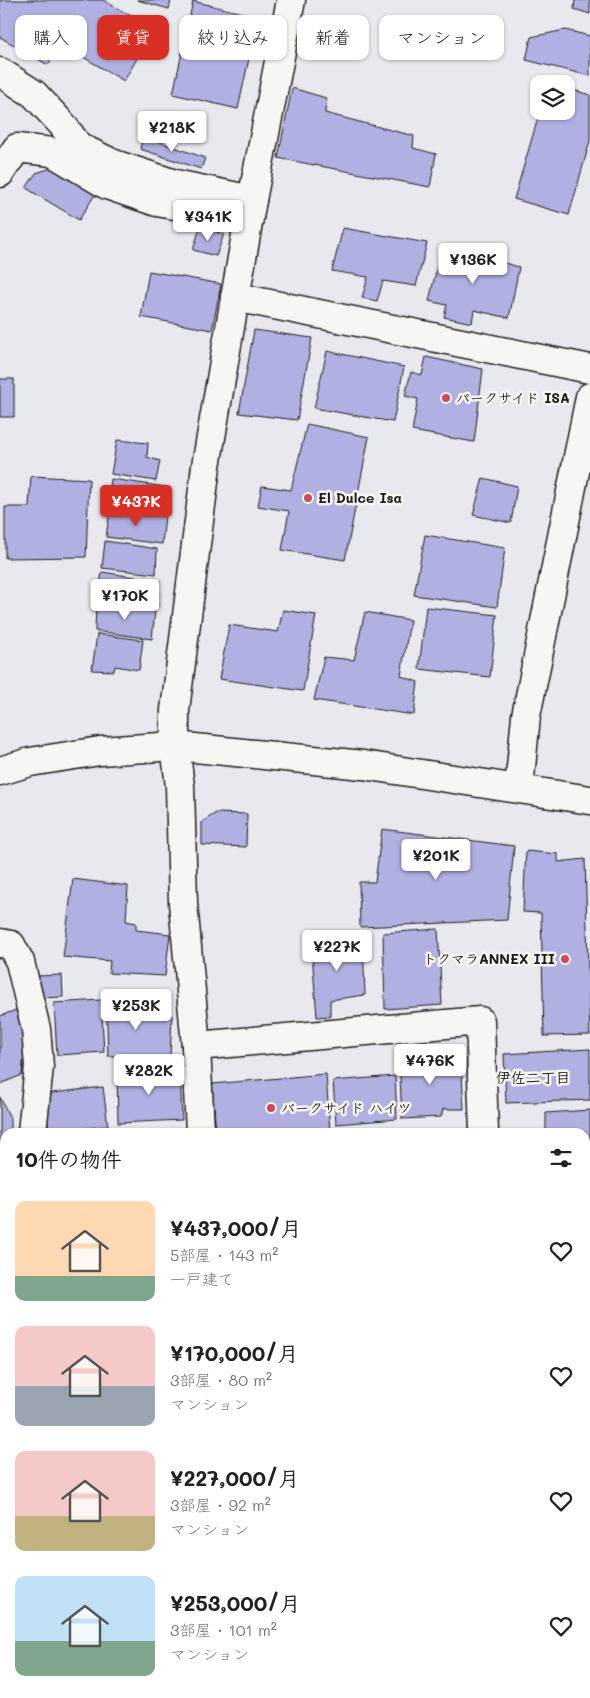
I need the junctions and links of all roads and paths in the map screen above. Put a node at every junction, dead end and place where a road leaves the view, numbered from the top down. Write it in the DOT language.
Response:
graph roads {
  1 [pos="291,0"];
  2 [pos="0,72"];
  3 [pos="0,173"];
  4 [pos="251,209"];
  5 [pos="235,297"];
  6 [pos="590,369"];
  7 [pos="590,397"];
  8 [pos="175,746"];
  9 [pos="0,771"];
  10 [pos="520,788"];
  11 [pos="590,800"];
  12 [pos="0,943"];
  13 [pos="196,1046"];
  14 [pos="32,1128"];
  15 [pos="200,1128"];
  16 [pos="484,1128"];
  1 -- 4 [label="street"];
  2 -- 4 [label="street"];
  3 -- 4 [label="street"];
  4 -- 5 [label="street"];
  5 -- 6 [label="street"];
  5 -- 8 [label="street"];
  7 -- 10 [label="street"];
  8 -- 9 [label="street"];
  8 -- 10 [label="street"];
  8 -- 13 [label="street"];
  10 -- 11 [label="street"];
  12 -- 14 [label="street"];
  13 -- 15 [label="street"];
  13 -- 16 [label="street"];
}
